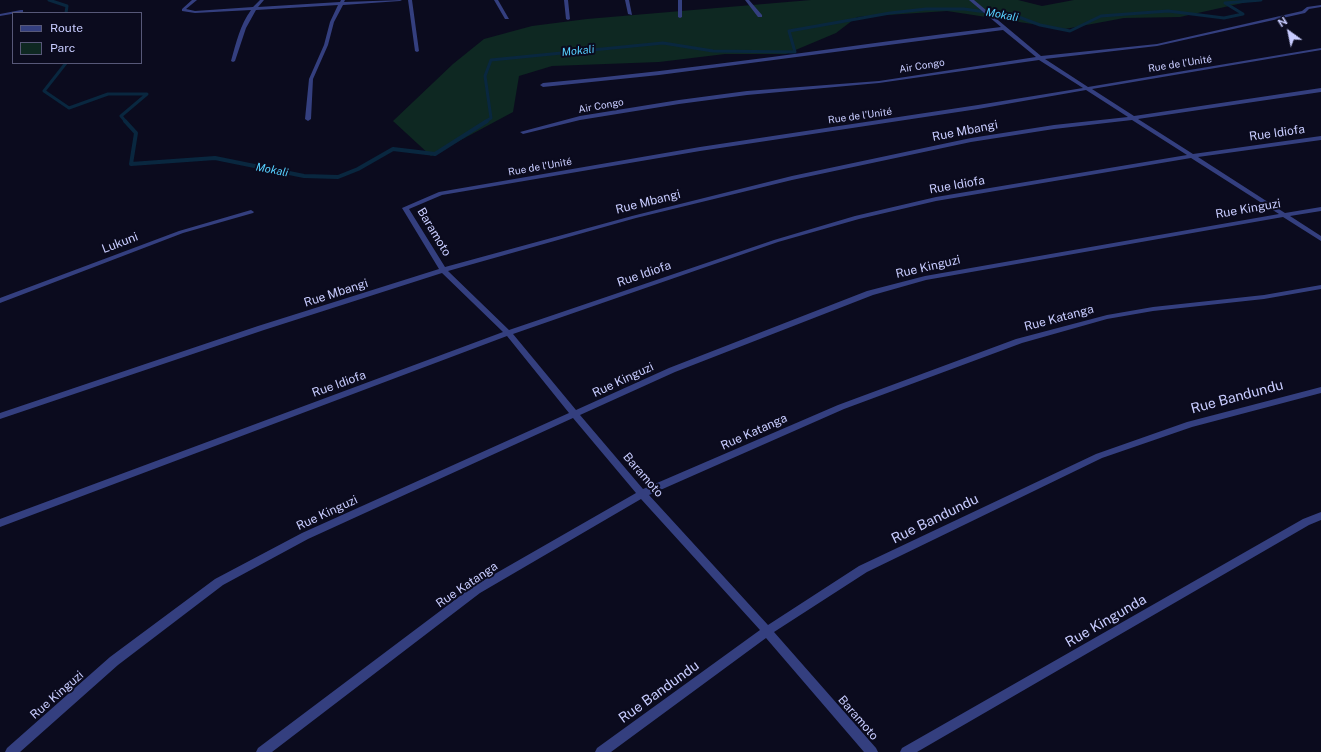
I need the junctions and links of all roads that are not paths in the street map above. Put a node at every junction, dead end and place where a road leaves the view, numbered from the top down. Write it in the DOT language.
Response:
graph roads {
  1 [pos="195,0"];
  2 [pos="262,0"];
  3 [pos="400,0"];
  4 [pos="410,0"];
  5 [pos="496,0"];
  6 [pos="566,0"];
  7 [pos="627,0"];
  8 [pos="680,0"];
  9 [pos="747,0"];
  10 [pos="971,0"];
  11 [pos="342,1"];
  12 [pos="1321,6"];
  13 [pos="253,8"];
  14 [pos="21,11"];
  15 [pos="12,12"];
  16 [pos="14,12"];
  17 [pos="0,14"];
  18 [pos="630,14"];
  19 [pos="760,16"];
  20 [pos="680,17"];
  21 [pos="507,18"];
  22 [pos="568,19"];
  23 [pos="1005,28"];
  24 [pos="1321,49"];
  25 [pos="417,51"];
  26 [pos="1040,58"];
  27 [pos="233,61"];
  28 [pos="543,85"];
  29 [pos="1089,89"];
  30 [pos="1321,90"];
  31 [pos="1135,118"];
  32 [pos="308,120"];
  33 [pos="523,132"];
  34 [pos="1321,139"];
  35 [pos="1193,156"];
  36 [pos="405,208"];
  37 [pos="1321,209"];
  38 [pos="251,212"];
  39 [pos="1286,215"];
  40 [pos="1321,239"];
  41 [pos="443,270"];
  42 [pos="1321,287"];
  43 [pos="0,301"];
  44 [pos="508,333"];
  45 [pos="1321,390"];
  46 [pos="575,415"];
  47 [pos="0,416"];
  48 [pos="642,494"];
  49 [pos="1321,516"];
  50 [pos="0,523"];
  51 [pos="767,631"];
  52 [pos="11,752"];
  53 [pos="262,752"];
  54 [pos="600,752"];
  55 [pos="872,752"];
  56 [pos="906,752"];
  1 -- 13 [label="street"];
  2 -- 13 [label="street"];
  3 -- 11 [label="street"];
  4 -- 25 [label="street"];
  5 -- 21 [label="street"];
  6 -- 22 [label="street"];
  7 -- 18 [label="street"];
  8 -- 20 [label="street"];
  9 -- 19 [label="street"];
  10 -- 23 [label="street"];
  11 -- 13 [label="street"];
  11 -- 32 [label="street"];
  12 -- 26 [label="street, Air Congo"];
  13 -- 27 [label="street"];
  14 -- 16 [label="street"];
  15 -- 17 [label="street"];
  23 -- 26 [label="street"];
  23 -- 28 [label="street"];
  24 -- 29 [label="street, Rue de l'Unité"];
  26 -- 29 [label="street"];
  26 -- 33 [label="street, Air Congo"];
  29 -- 31 [label="street"];
  29 -- 36 [label="street, Rue de l'Unité"];
  30 -- 31 [label="street, Rue Mbangi"];
  31 -- 35 [label="street"];
  31 -- 41 [label="street, Rue Mbangi"];
  34 -- 35 [label="street, Rue Idiofa"];
  35 -- 39 [label="street"];
  35 -- 44 [label="street, Rue Idiofa"];
  36 -- 41 [label="street, Baramoto"];
  37 -- 39 [label="street, Rue Kinguzi"];
  38 -- 43 [label="street, Lukuni"];
  39 -- 40 [label="street"];
  39 -- 46 [label="street, Rue Kinguzi"];
  41 -- 44 [label="street, Baramoto"];
  41 -- 47 [label="street, Rue Mbangi"];
  42 -- 48 [label="street, Rue Katanga"];
  44 -- 46 [label="street, Baramoto"];
  44 -- 50 [label="street, Rue Idiofa"];
  45 -- 51 [label="street, Rue Bandundu"];
  46 -- 48 [label="street, Baramoto"];
  46 -- 52 [label="street, Rue Kinguzi"];
  48 -- 51 [label="street, Baramoto"];
  48 -- 53 [label="street, Rue Katanga"];
  49 -- 56 [label="street, Rue Kingunda"];
  51 -- 54 [label="street, Rue Bandundu"];
  51 -- 55 [label="street, Baramoto"];
}
